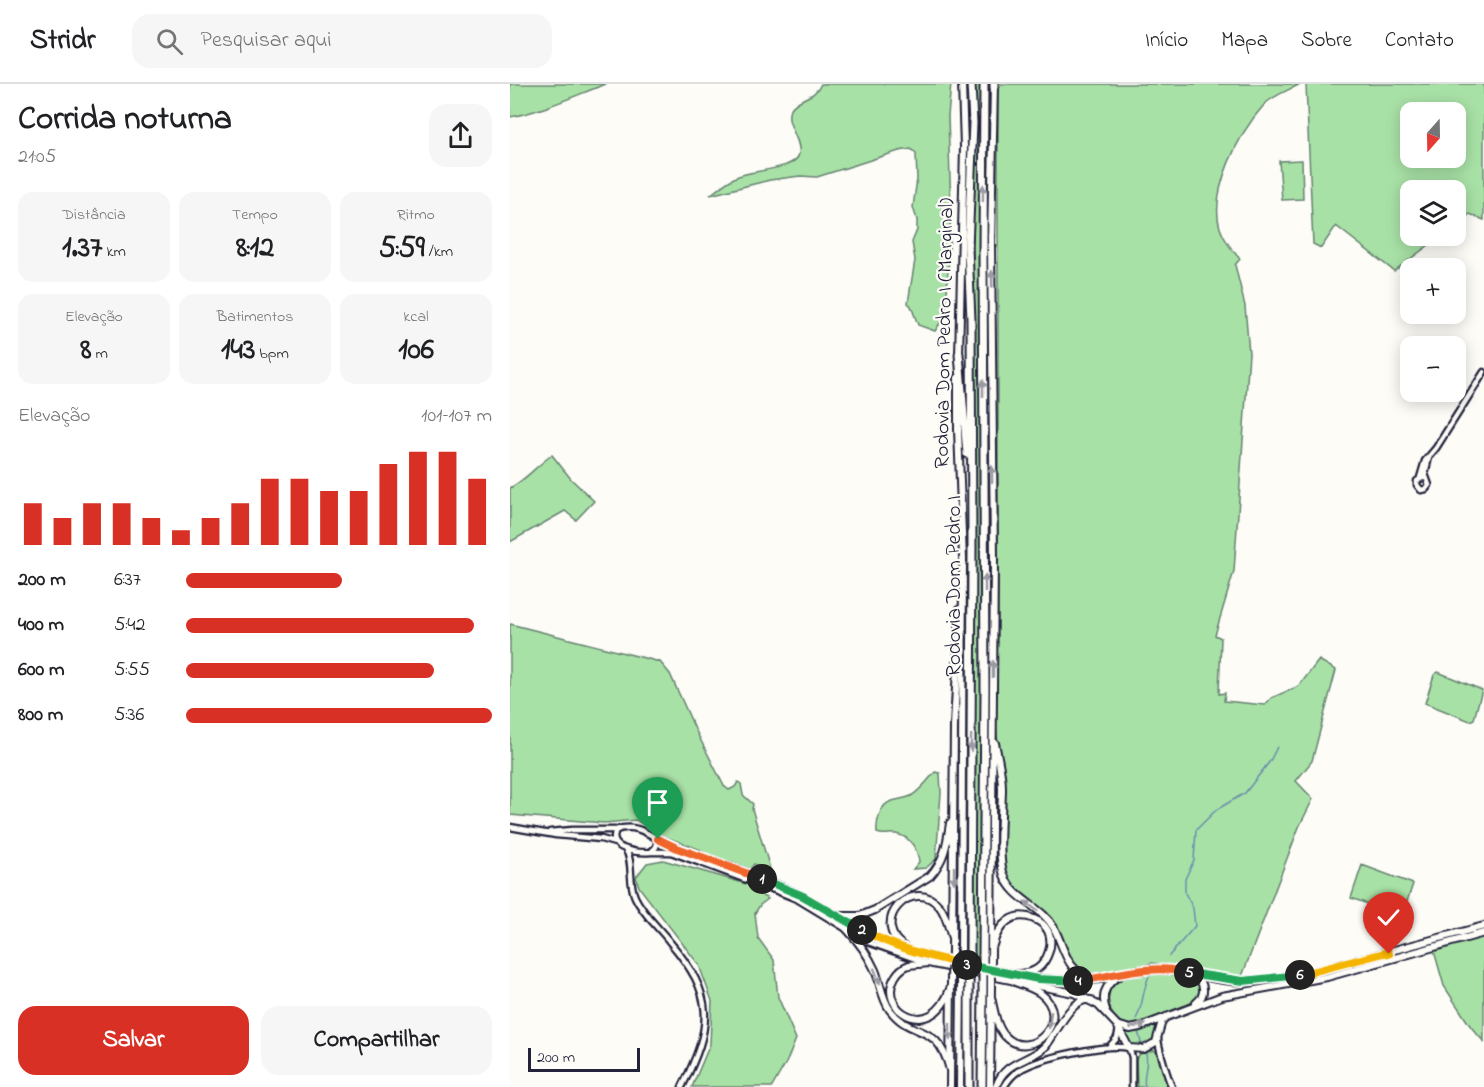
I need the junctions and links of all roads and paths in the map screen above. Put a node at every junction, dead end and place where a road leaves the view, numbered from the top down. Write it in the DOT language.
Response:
graph roads {
  1 [pos="962,84"];
  2 [pos="971,84"];
  3 [pos="984,84"];
  4 [pos="994,85"];
  5 [pos="959,354"];
  6 [pos="1484,372"];
  7 [pos="1423,478"];
  8 [pos="971,498"];
  9 [pos="963,559"];
  10 [pos="993,692"];
  11 [pos="954,804"];
  12 [pos="510,826"];
  13 [pos="616,830"];
  14 [pos="538,832"];
  15 [pos="658,839"];
  16 [pos="615,843"];
  17 [pos="624,849"];
  18 [pos="651,852"];
  19 [pos="639,853"];
  20 [pos="630,864"];
  21 [pos="836,916"];
  22 [pos="1484,926"];
  23 [pos="846,928"];
  24 [pos="1484,933"];
  25 [pos="952,941"];
  26 [pos="908,950"];
  27 [pos="1388,952"];
  28 [pos="991,955"];
  29 [pos="1354,962"];
  30 [pos="928,963"];
  31 [pos="1372,964"];
  32 [pos="1351,970"];
  33 [pos="1125,974"];
  34 [pos="1194,975"];
  35 [pos="1015,978"];
  36 [pos="1094,979"];
  37 [pos="950,989"];
  38 [pos="991,997"];
  39 [pos="1091,1000"];
  40 [pos="1193,1005"];
  41 [pos="1107,1012"];
  42 [pos="1167,1016"];
  43 [pos="1118,1027"];
  44 [pos="1158,1038"];
  45 [pos="1108,1048"];
  46 [pos="1129,1048"];
  47 [pos="950,1070"];
  48 [pos="682,1087"];
  49 [pos="950,1087"];
  50 [pos="960,1087"];
  51 [pos="969,1087"];
  52 [pos="982,1087"];
  53 [pos="990,1087"];
  54 [pos="996,1087"];
  55 [pos="1004,1087"];
  56 [pos="1132,1087"];
  57 [pos="1172,1087"];
  1 -- 5 [label="main road, Rodovia Dom Pedro I (Marginal)"];
  2 -- 8 [label="highway, Rodovia Dom Pedro I"];
  52 -- 3 [label="highway, Rodovia Dom Pedro I, one-way, bridge"];
  10 -- 4 [label="main road, one-way"];
  5 -- 8 [label="highway"];
  5 -- 9 [label="main road, Rodovia Dom Pedro I (Marginal)"];
  6 -- 7 [label="street"];
  8 -- 51 [label="highway, Rodovia Dom Pedro I, one-way, bridge"];
  9 -- 11 [label="main road"];
  9 -- 50 [label="main road, Rodovia Dom Pedro I (Marginal), bridge"];
  10 -- 28 [label="main road"];
  36 -- 10 [label="main road, one-way"];
  11 -- 21 [label="main road"];
  11 -- 25 [label="main road, one-way"];
  12 -- 14 [label="street"];
  13 -- 14 [label="street"];
  13 -- 15 [label="street"];
  13 -- 16 [label="street"];
  14 -- 16 [label="street"];
  15 -- 18 [label="street"];
  15 -- 21 [label="street"];
  16 -- 17 [label="street"];
  17 -- 19 [label="street"];
  17 -- 20 [label="street"];
  18 -- 19 [label="street"];
  18 -- 23 [label="street"];
  19 -- 20 [label="street"];
  20 -- 48 [label="street"];
  21 -- 26 [label="street"];
  22 -- 27 [label="main road"];
  23 -- 30 [label="street"];
  23 -- 47 [label="main road, one-way"];
  24 -- 31 [label="main road"];
  25 -- 26 [label="main road"];
  25 -- 37 [label="main road, bridge"];
  26 -- 35 [label="main road"];
  27 -- 29 [label="main road"];
  27 -- 31 [label="main road"];
  28 -- 35 [label="main road"];
  28 -- 38 [label="main road, bridge"];
  29 -- 32 [label="main road"];
  29 -- 34 [label="main road"];
  30 -- 35 [label="main road"];
  30 -- 37 [label="main road"];
  31 -- 32 [label="main road"];
  32 -- 40 [label="main road"];
  33 -- 34 [label="main road"];
  33 -- 36 [label="main road"];
  33 -- 41 [label="main road"];
  34 -- 40 [label="main road"];
  35 -- 36 [label="main road"];
  35 -- 38 [label="main road, one-way"];
  35 -- 39 [label="main road"];
  37 -- 47 [label="main road, one-way"];
  38 -- 53 [label="main road"];
  39 -- 41 [label="main road"];
  39 -- 54 [label="main road"];
  40 -- 42 [label="main road"];
  41 -- 43 [label="main road"];
  43 -- 42 [label="main road, one-way"];
  42 -- 44 [label="main road"];
  43 -- 45 [label="street"];
  43 -- 46 [label="main road"];
  44 -- 46 [label="main road"];
  44 -- 57 [label="street"];
  45 -- 46 [label="street"];
  45 -- 55 [label="street"];
  46 -- 56 [label="street"];
  47 -- 49 [label="main road"];
}
